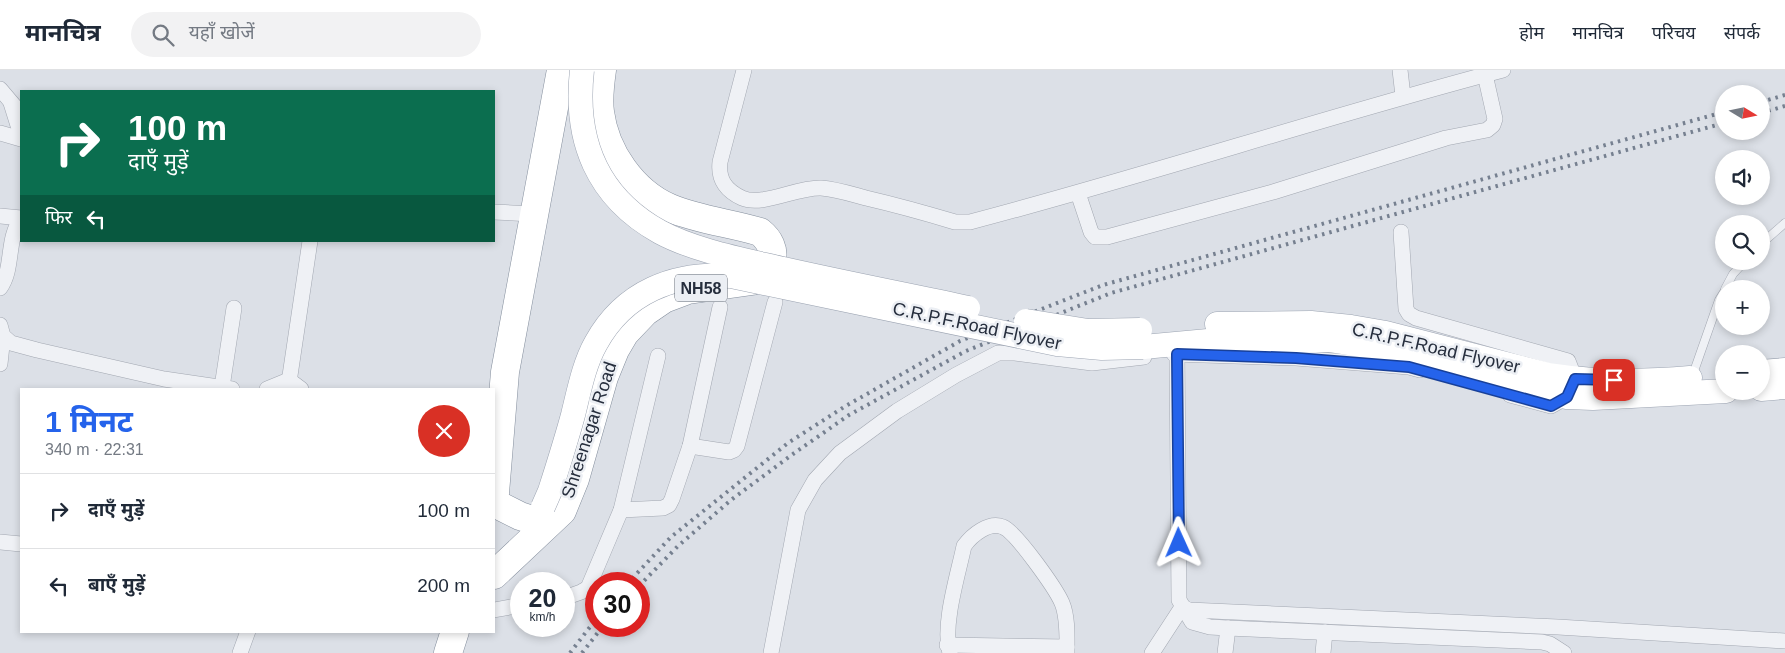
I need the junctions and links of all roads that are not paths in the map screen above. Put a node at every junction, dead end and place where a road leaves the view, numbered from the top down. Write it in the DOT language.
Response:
graph roads {
  1 [pos="561,70"];
  2 [pos="582,70"];
  3 [pos="602,70"];
  4 [pos="744,70"];
  5 [pos="1400,70"];
  6 [pos="1503,70"];
  7 [pos="1485,72"];
  8 [pos="0,89"];
  9 [pos="1404,96"];
  10 [pos="16,108"];
  11 [pos="20,130"];
  12 [pos="0,133"];
  13 [pos="20,139"];
  14 [pos="1078,193"];
  15 [pos="495,212"];
  16 [pos="533,214"];
  17 [pos="0,216"];
  18 [pos="20,218"];
  19 [pos="20,220"];
  20 [pos="1785,223"];
  21 [pos="1402,232"];
  22 [pos="1770,236"];
  23 [pos="310,242"];
  24 [pos="0,288"];
  25 [pos="775,302"];
  26 [pos="720,307"];
  27 [pos="234,308"];
  28 [pos="1715,312"];
  29 [pos="1,331"];
  30 [pos="1177,354"];
  31 [pos="658,356"];
  32 [pos="0,364"];
  33 [pos="1485,368"];
  34 [pos="1785,370"];
  35 [pos="1770,371"];
  36 [pos="1715,376"];
  37 [pos="1692,378"];
  38 [pos="164,384"];
  39 [pos="293,386"];
  40 [pos="1785,387"];
  41 [pos="227,388"];
  42 [pos="276,388"];
  43 [pos="1571,388"];
  44 [pos="1770,388"];
  45 [pos="1715,392"];
  46 [pos="690,446"];
  47 [pos="495,491"];
  48 [pos="495,504"];
  49 [pos="621,510"];
  50 [pos="535,524"];
  51 [pos="0,542"];
  52 [pos="20,544"];
  53 [pos="495,574"];
  54 [pos="575,594"];
  55 [pos="510,607"];
  56 [pos="1182,607"];
  57 [pos="495,610"];
  58 [pos="1228,628"];
  59 [pos="1325,632"];
  60 [pos="247,633"];
  61 [pos="454,633"];
  62 [pos="467,633"];
  63 [pos="1785,641"];
  64 [pos="948,649"];
  65 [pos="1067,650"];
  66 [pos="1560,652"];
  67 [pos="240,653"];
  68 [pos="448,653"];
  69 [pos="461,653"];
  70 [pos="771,653"];
  71 [pos="1152,653"];
  72 [pos="1224,653"];
  73 [pos="1323,653"];
  1 -- 16 [label="highway"];
  2 -- 33 [label="main road, C.R.P.F.Road Flyover, bridge"];
  3 -- 50 [label="highway, Shreenagar Road / NH58"];
  4 -- 14 [label="street"];
  5 -- 9 [label="street"];
  6 -- 7 [label="street"];
  7 -- 9 [label="street"];
  7 -- 14 [label="street"];
  8 -- 10 [label="street"];
  9 -- 14 [label="street"];
  10 -- 11 [label="street"];
  12 -- 13 [label="street"];
  15 -- 16 [label="street"];
  16 -- 47 [label="highway"];
  17 -- 18 [label="street"];
  19 -- 24 [label="street"];
  20 -- 22 [label="lane"];
  21 -- 43 [label="street"];
  23 -- 39 [label="street"];
  25 -- 46 [label="street"];
  26 -- 46 [label="street"];
  27 -- 41 [label="street"];
  28 -- 37 [label="lane"];
  29 -- 32 [label="street"];
  29 -- 38 [label="street"];
  30 -- 43 [label="street"];
  30 -- 56 [label="street"];
  30 -- 70 [label="street"];
  31 -- 49 [label="street"];
  33 -- 43 [label="main road, C.R.P.F.Road Flyover"];
  33 -- 50 [label="main road, C.R.P.F.Road Flyover, bridge"];
  34 -- 35 [label="main road"];
  36 -- 37 [label="main road"];
  37 -- 43 [label="main road"];
  38 -- 41 [label="street"];
  39 -- 42 [label="street"];
  40 -- 44 [label="main road"];
  43 -- 45 [label="main road"];
  46 -- 49 [label="street"];
  48 -- 50 [label="highway"];
  49 -- 54 [label="street"];
  50 -- 53 [label="highway, Shreenagar Road / NH58"];
  51 -- 52 [label="street"];
  55 -- 57 [label="street"];
  56 -- 58 [label="street"];
  56 -- 63 [label="street"];
  56 -- 71 [label="street"];
  58 -- 59 [label="street"];
  58 -- 72 [label="street"];
  59 -- 66 [label="street"];
  59 -- 73 [label="street"];
  60 -- 67 [label="street"];
  61 -- 68 [label="highway"];
  62 -- 69 [label="highway"];
  64 -- 65 [label="street"];
  64 -- 65 [label="street"];
}
